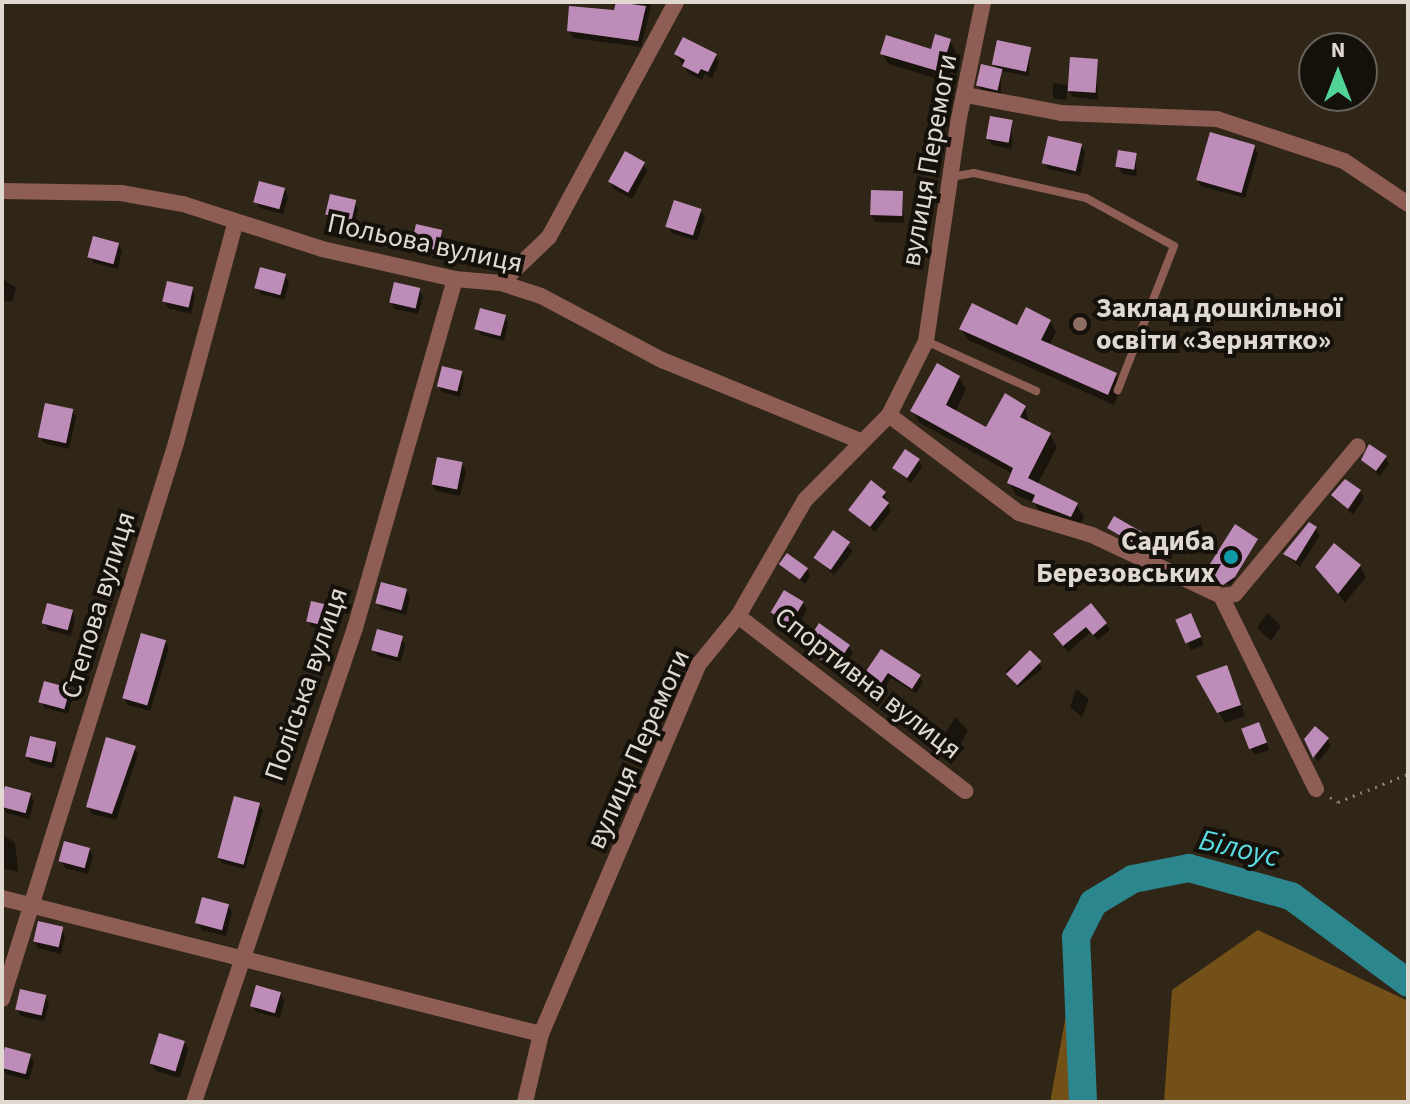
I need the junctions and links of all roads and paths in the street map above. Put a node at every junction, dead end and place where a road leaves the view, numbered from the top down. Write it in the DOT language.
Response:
graph roads {
  1 [pos="676,2"];
  2 [pos="983,2"];
  3 [pos="966,95"];
  4 [pos="950,177"];
  5 [pos="3,194"];
  6 [pos="1408,204"];
  7 [pos="235,224"];
  8 [pos="455,279"];
  9 [pos="501,283"];
  10 [pos="926,341"];
  11 [pos="1118,390"];
  12 [pos="1036,391"];
  13 [pos="889,415"];
  14 [pos="860,441"];
  15 [pos="1358,446"];
  16 [pos="1221,596"];
  17 [pos="738,616"];
  18 [pos="1408,774"];
  19 [pos="1316,789"];
  20 [pos="965,791"];
  21 [pos="2,898"];
  22 [pos="31,906"];
  23 [pos="239,958"];
  24 [pos="2,999"];
  25 [pos="541,1034"];
  26 [pos="194,1102"];
  27 [pos="525,1102"];
  1 -- 9 [label="street"];
  2 -- 3 [label="street, вулиця Перемоги"];
  3 -- 4 [label="street, вулиця Перемоги"];
  3 -- 6 [label="street"];
  4 -- 10 [label="street, вулиця Перемоги"];
  4 -- 11 [label="lane"];
  5 -- 7 [label="street, Польова вулиця"];
  7 -- 8 [label="street, Польова вулиця"];
  7 -- 22 [label="street, Степова вулиця"];
  8 -- 9 [label="street, Польова вулиця"];
  8 -- 23 [label="street, Поліська вулиця"];
  9 -- 14 [label="street, Польова вулиця"];
  10 -- 12 [label="lane"];
  10 -- 13 [label="street, вулиця Перемоги"];
  13 -- 14 [label="street, вулиця Перемоги"];
  13 -- 16 [label="street"];
  14 -- 17 [label="street, вулиця Перемоги"];
  15 -- 16 [label="street"];
  16 -- 19 [label="street"];
  17 -- 20 [label="street, Спортивна вулиця"];
  17 -- 25 [label="street, вулиця Перемоги"];
  18 -- 19 [label="path"];
  21 -- 22 [label="street"];
  22 -- 23 [label="street"];
  22 -- 24 [label="street, Степова вулиця"];
  23 -- 25 [label="street"];
  23 -- 26 [label="street, Поліська вулиця"];
  25 -- 27 [label="street, вулиця Перемоги"];
}
